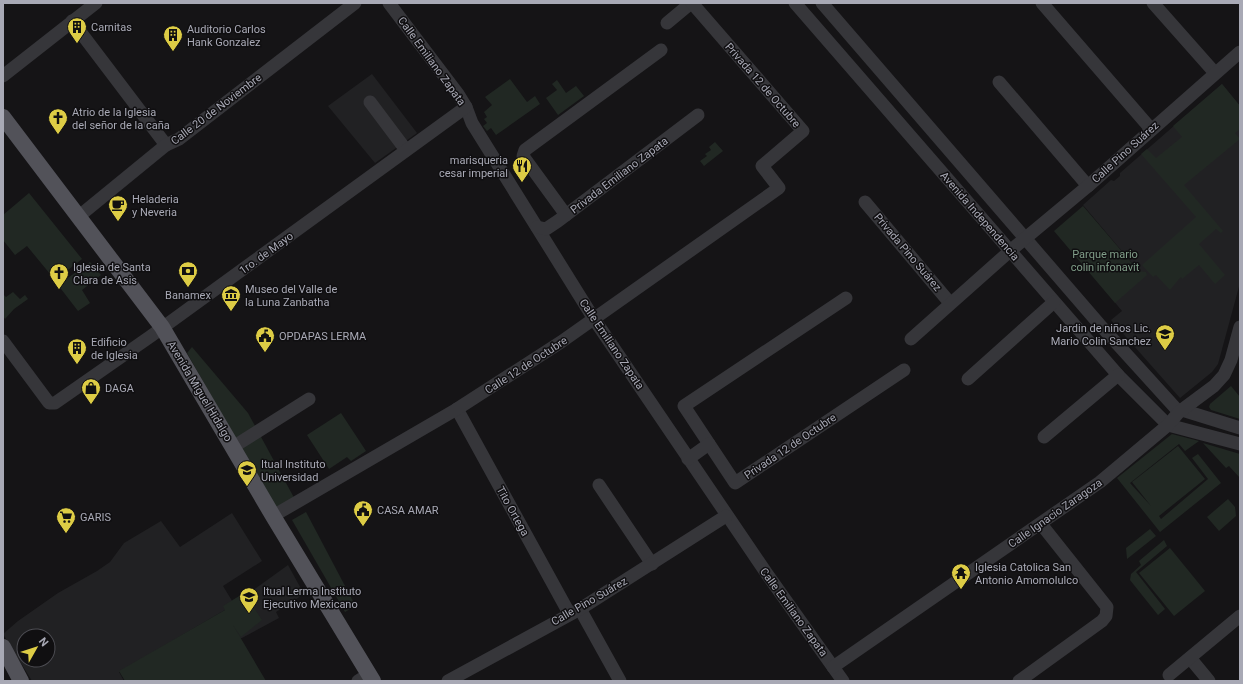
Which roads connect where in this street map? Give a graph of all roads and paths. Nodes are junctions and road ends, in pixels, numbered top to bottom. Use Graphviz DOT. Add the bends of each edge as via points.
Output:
graph roads {
  1 [pos="96,3"];
  2 [pos="355,3"];
  3 [pos="389,3"];
  4 [pos="692,3"];
  5 [pos="795,3"];
  6 [pos="822,3"];
  7 [pos="1042,3"];
  8 [pos="1153,3"];
  9 [pos="72,21"];
  10 [pos="667,24"];
  11 [pos="661,50"];
  12 [pos="1240,52"];
  13 [pos="1215,73"];
  14 [pos="3,76"];
  15 [pos="999,82"];
  16 [pos="898,91"];
  17 [pos="370,102"];
  18 [pos="884,105"];
  19 [pos="466,107"];
  20 [pos="698,115"];
  21 [pos="3,117"];
  22 [pos="1151,129"];
  23 [pos="166,145"];
  24 [pos="406,150"];
  25 [pos="1088,186"];
  26 [pos="768,196"];
  27 [pos="865,202"];
  28 [pos="566,215"];
  29 [pos="78,217"];
  30 [pos="537,227"];
  31 [pos="1026,237"];
  32 [pos="1010,251"];
  33 [pos="846,298"];
  34 [pos="1054,302"];
  35 [pos="950,303"];
  36 [pos="594,319"];
  37 [pos="1100,325"];
  38 [pos="162,327"];
  39 [pos="1240,327"];
  40 [pos="1086,338"];
  41 [pos="911,339"];
  42 [pos="3,341"];
  43 [pos="904,370"];
  44 [pos="1118,375"];
  45 [pos="968,379"];
  46 [pos="309,399"];
  47 [pos="457,409"];
  48 [pos="1180,411"];
  49 [pos="1213,420"];
  50 [pos="1168,425"];
  51 [pos="1240,428"];
  52 [pos="1209,435"];
  53 [pos="1044,437"];
  54 [pos="709,444"];
  55 [pos="1240,444"];
  56 [pos="233,447"];
  57 [pos="688,459"];
  58 [pos="599,485"];
  59 [pos="273,516"];
  60 [pos="726,516"];
  61 [pos="1041,524"];
  62 [pos="652,564"];
  63 [pos="574,611"];
  64 [pos="1240,616"];
  65 [pos="3,647"];
  66 [pos="1190,658"];
  67 [pos="833,667"];
  68 [pos="1169,675"];
  69 [pos="367,679"];
  70 [pos="21,681"];
  71 [pos="448,681"];
  72 [pos="620,681"];
  73 [pos="843,681"];
  74 [pos="1020,681"];
  75 [pos="1209,681"];
  1 -- 9 [label="street"];
  2 -- 23 [label="street, Calle 20 de Noviembre" via="178,139"];
  3 -- 19 [label="street, Calle Emiliano Zapata"];
  4 -- 10 [label="street"];
  4 -- 26 [label="street, Privada 12 de Octubre" via="803,131 762,166 779,188"];
  5 -- 18 [label="street, Avenida Independencia"];
  6 -- 16 [label="street, Avenida Independencia"];
  7 -- 22 [label="street"];
  8 -- 13 [label="street"];
  9 -- 14 [label="street"];
  9 -- 23 [label="street"];
  11 -- 28 [label="street, Privada Emiliano Zapata" via="525,150 523,156"];
  12 -- 13 [label="street, Calle Pino Suárez"];
  13 -- 22 [label="street, Calle Pino Suárez"];
  15 -- 25 [label="street"];
  16 -- 18 [label="street"];
  16 -- 31 [label="street, Avenida Independencia"];
  17 -- 24 [label="street"];
  18 -- 32 [label="street, Avenida Independencia"];
  19 -- 24 [label="street, 1ro. de Mayo"];
  19 -- 30 [label="street, Calle Emiliano Zapata" via="472,123"];
  20 -- 28 [label="street, Privada Emiliano Zapata"];
  21 -- 29 [label="main road, Avenida Miguel Hidalgo"];
  22 -- 25 [label="street, Calle Pino Suárez"];
  23 -- 29 [label="street, Calle 20 de Noviembre"];
  24 -- 38 [label="street, 1ro. de Mayo"];
  25 -- 31 [label="street, Calle Pino Suárez"];
  26 -- 36 [label="street, Calle 12 de Octubre"];
  27 -- 35 [label="street, Privada Pino Suárez"];
  28 -- 30 [label="street" via="546,229"];
  29 -- 38 [label="main road, Avenida Miguel Hidalgo" via="104,247"];
  30 -- 36 [label="street, Calle Emiliano Zapata"];
  31 -- 32 [label="street, Calle Pino Suárez"];
  31 -- 37 [label="street, Avenida Independencia"];
  32 -- 34 [label="street, Avenida Independencia"];
  32 -- 35 [label="street"];
  33 -- 54 [label="street, Privada 12 de Octubre" via="684,406"];
  34 -- 40 [label="street, Avenida Independencia"];
  34 -- 45 [label="street"];
  35 -- 41 [label="street"];
  36 -- 47 [label="street, Calle 12 de Octubre"];
  36 -- 57 [label="street, Calle Emiliano Zapata"];
  37 -- 40 [label="street"];
  37 -- 48 [label="street, Avenida Independencia"];
  38 -- 42 [label="street, 1ro. de Mayo" via="55,403 49,403"];
  38 -- 56 [label="main road, Avenida Miguel Hidalgo"];
  39 -- 48 [label="street, Calle Ignacio Zaragoza" via="1224,375 1214,386"];
  40 -- 44 [label="street, Avenida Independencia"];
  43 -- 54 [label="street, Privada 12 de Octubre" via="735,483"];
  44 -- 50 [label="street, Avenida Independencia"];
  44 -- 53 [label="street"];
  46 -- 56 [label="street"];
  47 -- 59 [label="street, Calle 12 de Octubre"];
  47 -- 63 [label="street, Tito Ortega"];
  48 -- 49 [label="street"];
  48 -- 50 [label="street, Calle Ignacio Zaragoza"];
  49 -- 51 [label="street"];
  49 -- 52 [label="street"];
  50 -- 52 [label="street"];
  50 -- 61 [label="street, Calle Ignacio Zaragoza" via="1100,482"];
  52 -- 55 [label="street"];
  54 -- 57 [label="street"];
  56 -- 59 [label="main road, Avenida Miguel Hidalgo"];
  57 -- 60 [label="street, Calle Emiliano Zapata"];
  58 -- 62 [label="street"];
  59 -- 69 [label="main road, Avenida Miguel Hidalgo"];
  60 -- 62 [label="street, Calle Pino Suárez"];
  60 -- 67 [label="street, Calle Emiliano Zapata"];
  61 -- 67 [label="street, Calle Ignacio Zaragoza"];
  61 -- 74 [label="street" via="1107,608 1106,616"];
  62 -- 63 [label="street, Calle Pino Suárez"];
  63 -- 71 [label="street, Calle Pino Suárez"];
  63 -- 72 [label="street, Tito Ortega"];
  64 -- 66 [label="street"];
  65 -- 70 [label="main road"];
  66 -- 68 [label="street"];
  66 -- 75 [label="street"];
  67 -- 73 [label="street, Calle Emiliano Zapata"];
}
